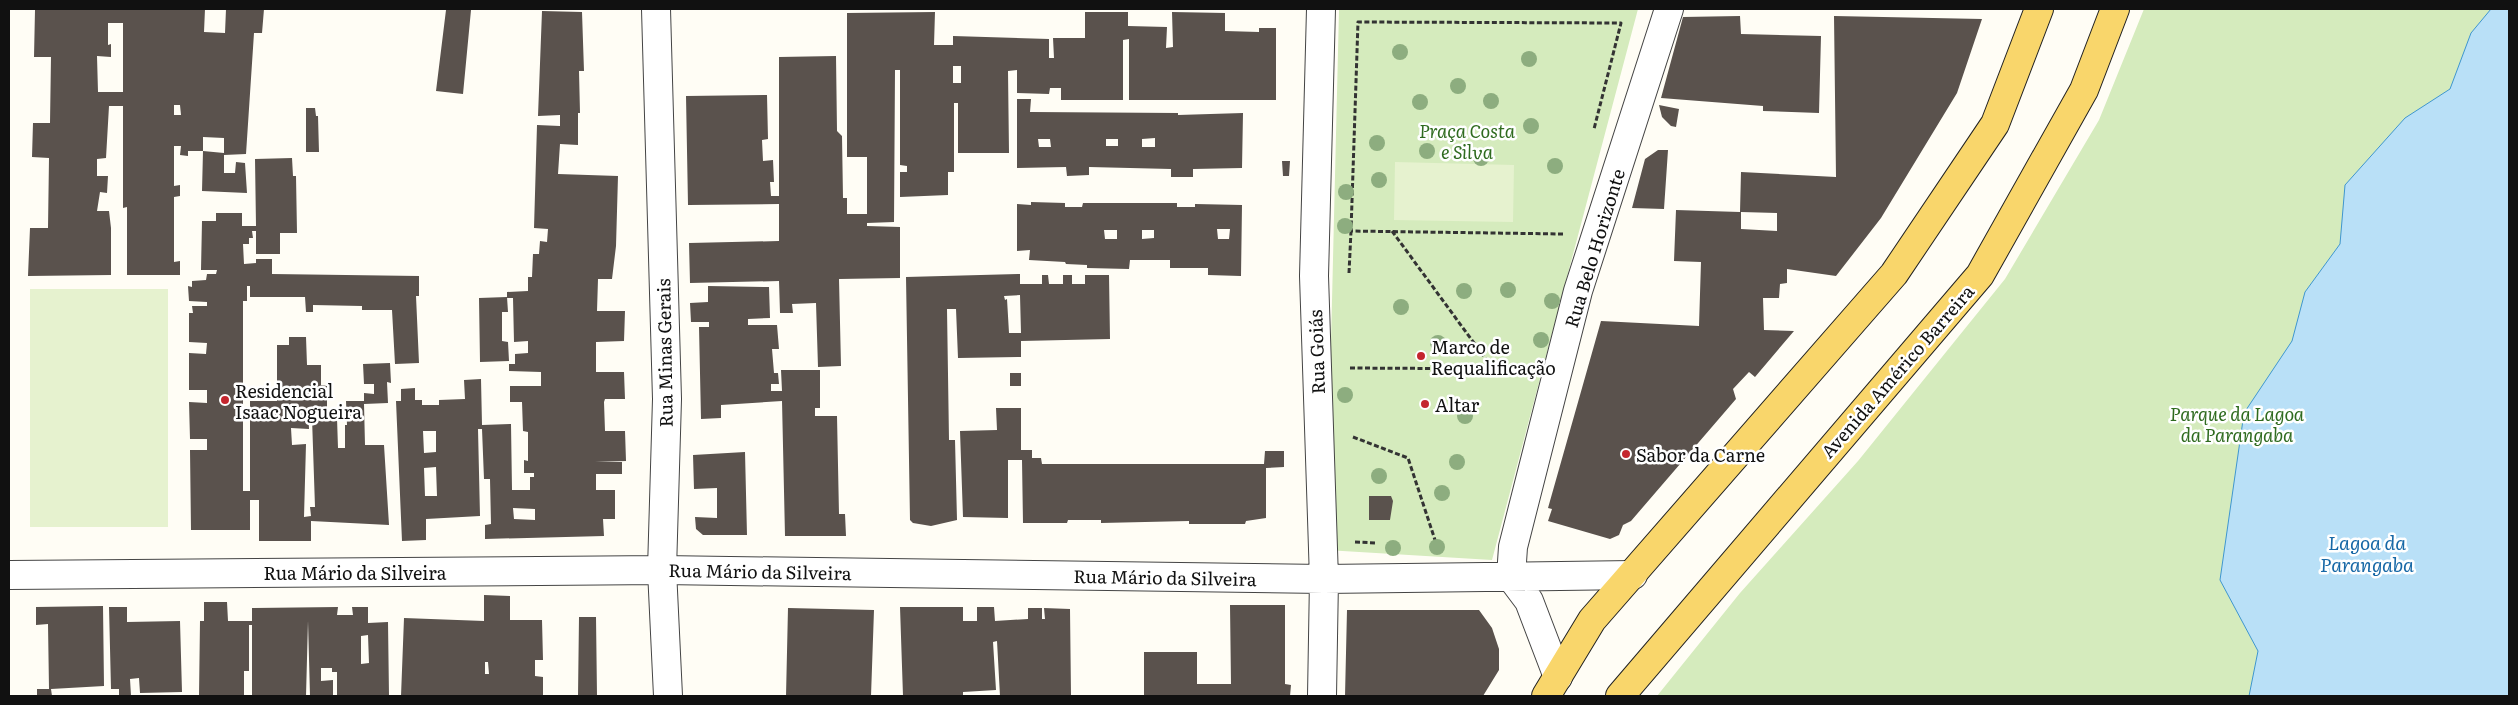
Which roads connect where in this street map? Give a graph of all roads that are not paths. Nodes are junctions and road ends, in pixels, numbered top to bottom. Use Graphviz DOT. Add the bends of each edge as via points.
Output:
graph roads {
  1 [pos="656,9"];
  2 [pos="1322,9"];
  3 [pos="1669,9"];
  4 [pos="2039,9"];
  5 [pos="2115,9"];
  6 [pos="662,570"];
  7 [pos="9,574"];
  8 [pos="1633,574"];
  9 [pos="1512,577"];
  10 [pos="1324,579"];
  11 [pos="1552,686"];
  12 [pos="668,696"];
  13 [pos="1322,696"];
  14 [pos="1620,696"];
  1 -- 6 [label="street, Rua Minas Gerais" via="667,399"];
  2 -- 10 [label="street, Rua Goiás" via="1314,276"];
  3 -- 9 [label="street, Rua Belo Horizonte" via="1578,291 1513,547"];
  4 -- 8 [label="main road" via="1995,124 1894,274"];
  5 -- 14 [label="main road, Avenida Américo Barreira" via="2084,90 1980,275"];
  6 -- 7 [label="street, Rua Mário da Silveira"];
  6 -- 10 [label="street, Rua Mário da Silveira"];
  6 -- 12 [label="street, Rua Minas Gerais"];
  8 -- 9 [label="street, Rua Mário da Silveira"];
  8 -- 11 [label="main road" via="1592,620"];
  9 -- 10 [label="street, Rua Mário da Silveira"];
  9 -- 11 [label="street" via="1529,601"];
  10 -- 13 [label="street, Rua Goiás"];
}
